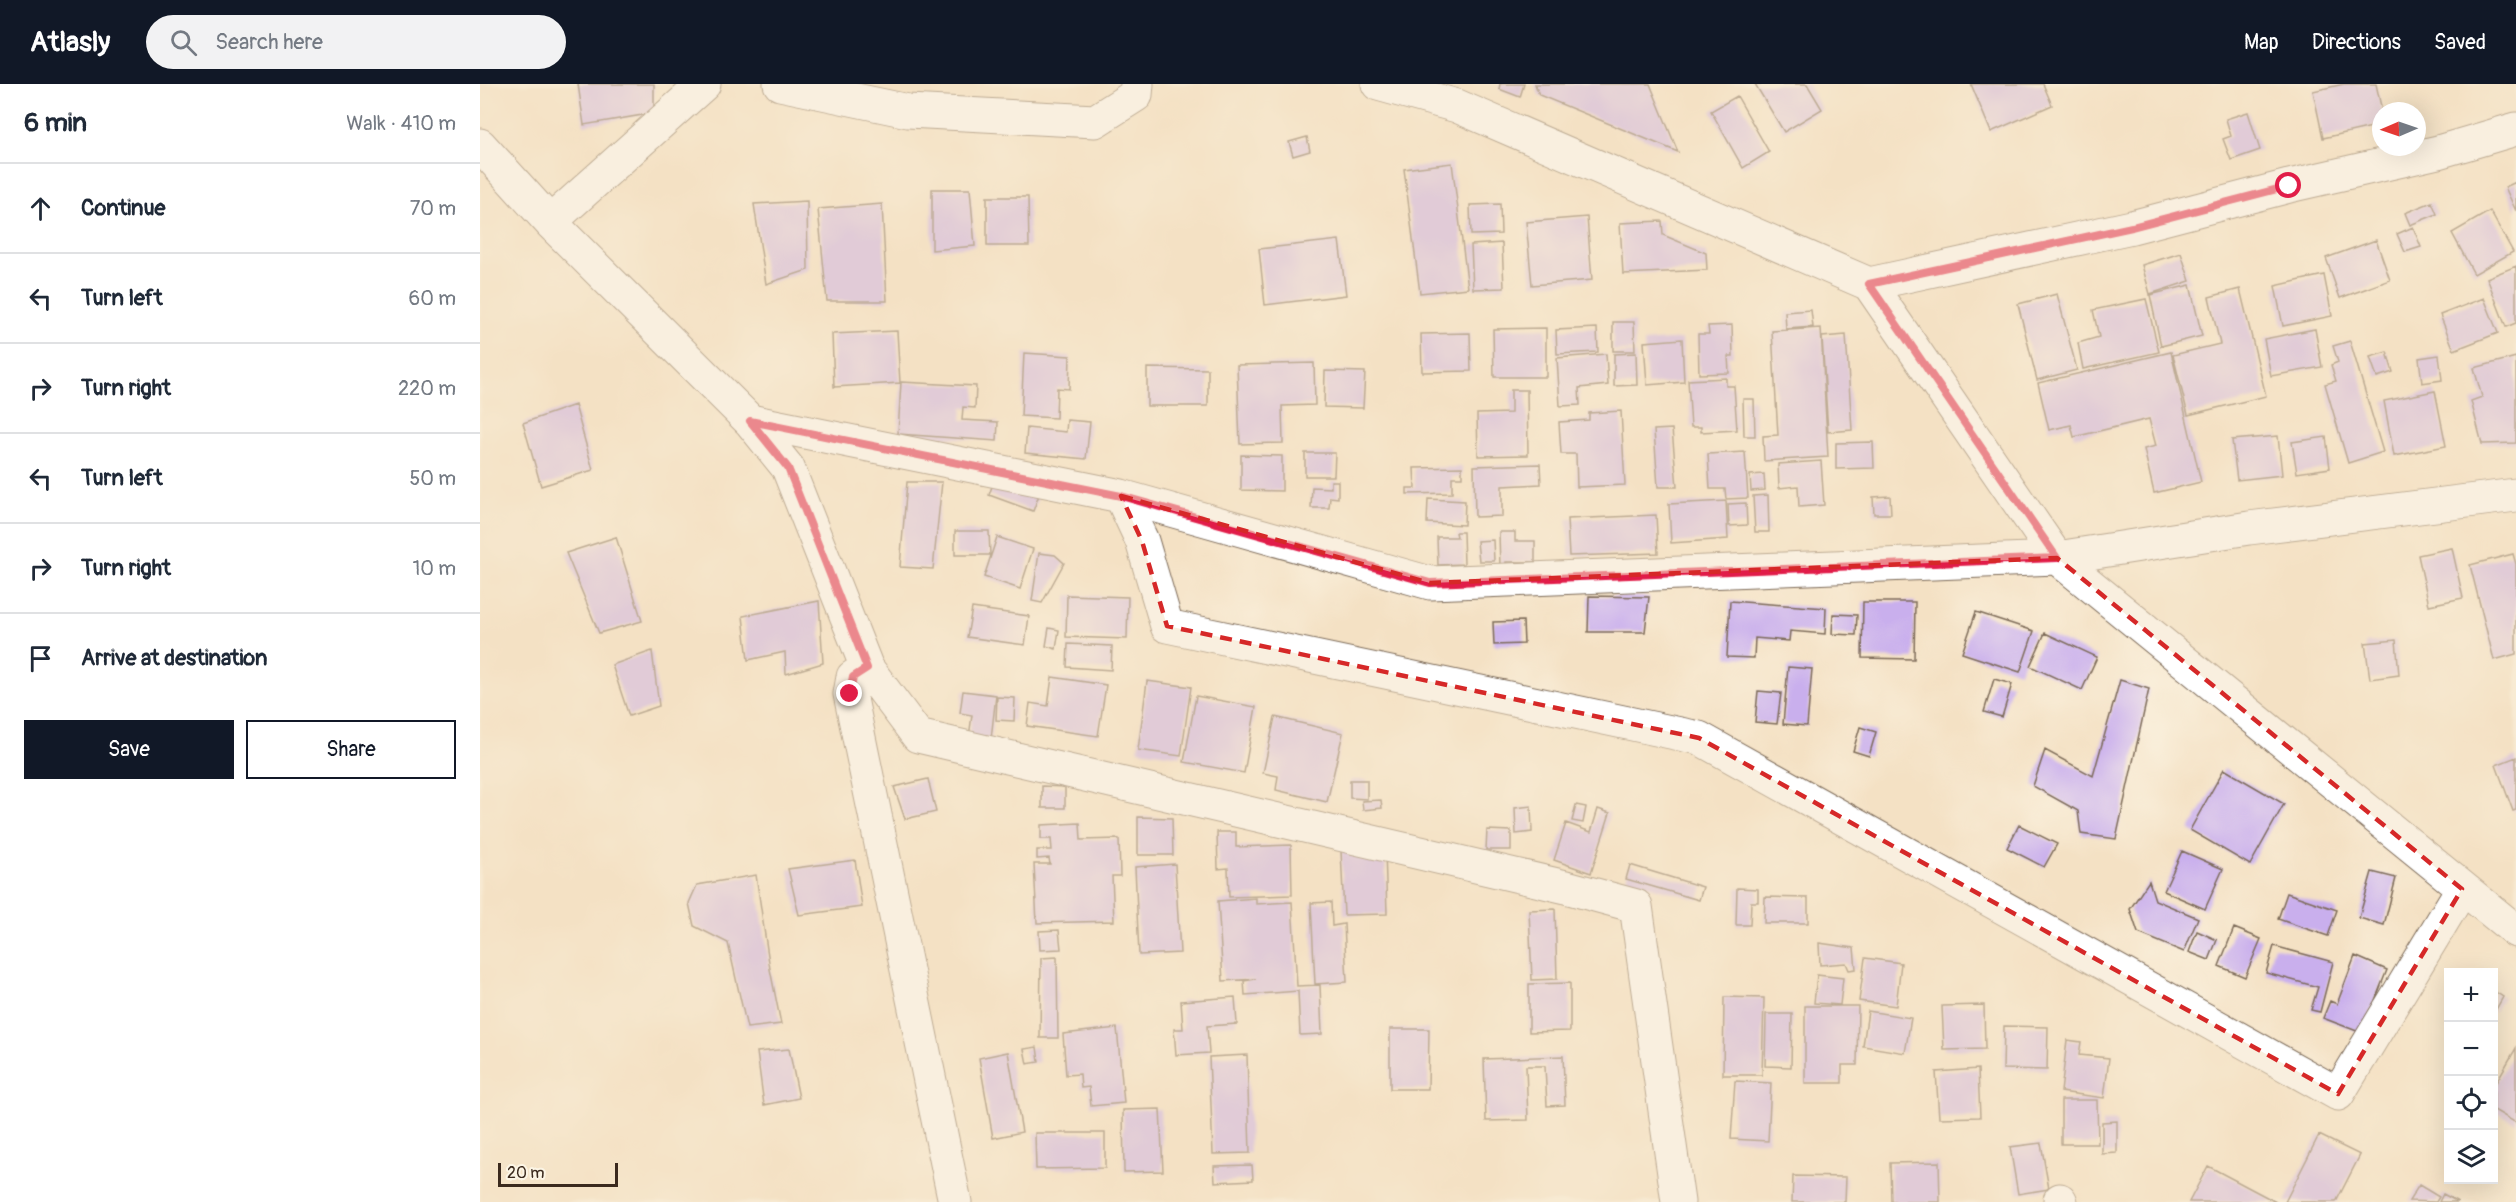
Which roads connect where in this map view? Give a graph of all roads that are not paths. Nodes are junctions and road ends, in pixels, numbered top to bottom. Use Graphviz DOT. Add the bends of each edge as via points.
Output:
graph roads {
  1 [pos="704,84"];
  2 [pos="780,84"];
  3 [pos="1137,84"];
  4 [pos="1378,84"];
  5 [pos="2516,129"];
  6 [pos="480,145"];
  7 [pos="550,222"];
  8 [pos="1869,284"];
  9 [pos="750,421"];
  10 [pos="2516,495"];
  11 [pos="1121,496"];
  12 [pos="2057,558"];
  13 [pos="867,668"];
  14 [pos="2462,889"];
  15 [pos="2516,932"];
  16 [pos="955,1202"];
  17 [pos="1678,1202"];
  1 -- 7 [label="street"];
  2 -- 3 [label="street" via="908,111 1095,121 1136,95"];
  4 -- 8 [label="street" via="1457,106"];
  5 -- 8 [label="street" via="2132,227"];
  6 -- 7 [label="street"];
  7 -- 9 [label="street"];
  8 -- 12 [label="street"];
  9 -- 11 [label="street"];
  9 -- 13 [label="street" via="788,468"];
  10 -- 12 [label="street" via="2249,528"];
  11 -- 12 [label="street" via="1430,583"];
  11 -- 14 [label="street" via="1142,541 1167,627 1699,738 2338,1094"];
  12 -- 14 [label="street"];
  13 -- 16 [label="street" via="853,677 850,694"];
  13 -- 17 [label="street" via="918,736 1636,906"];
  14 -- 15 [label="street"];
}
